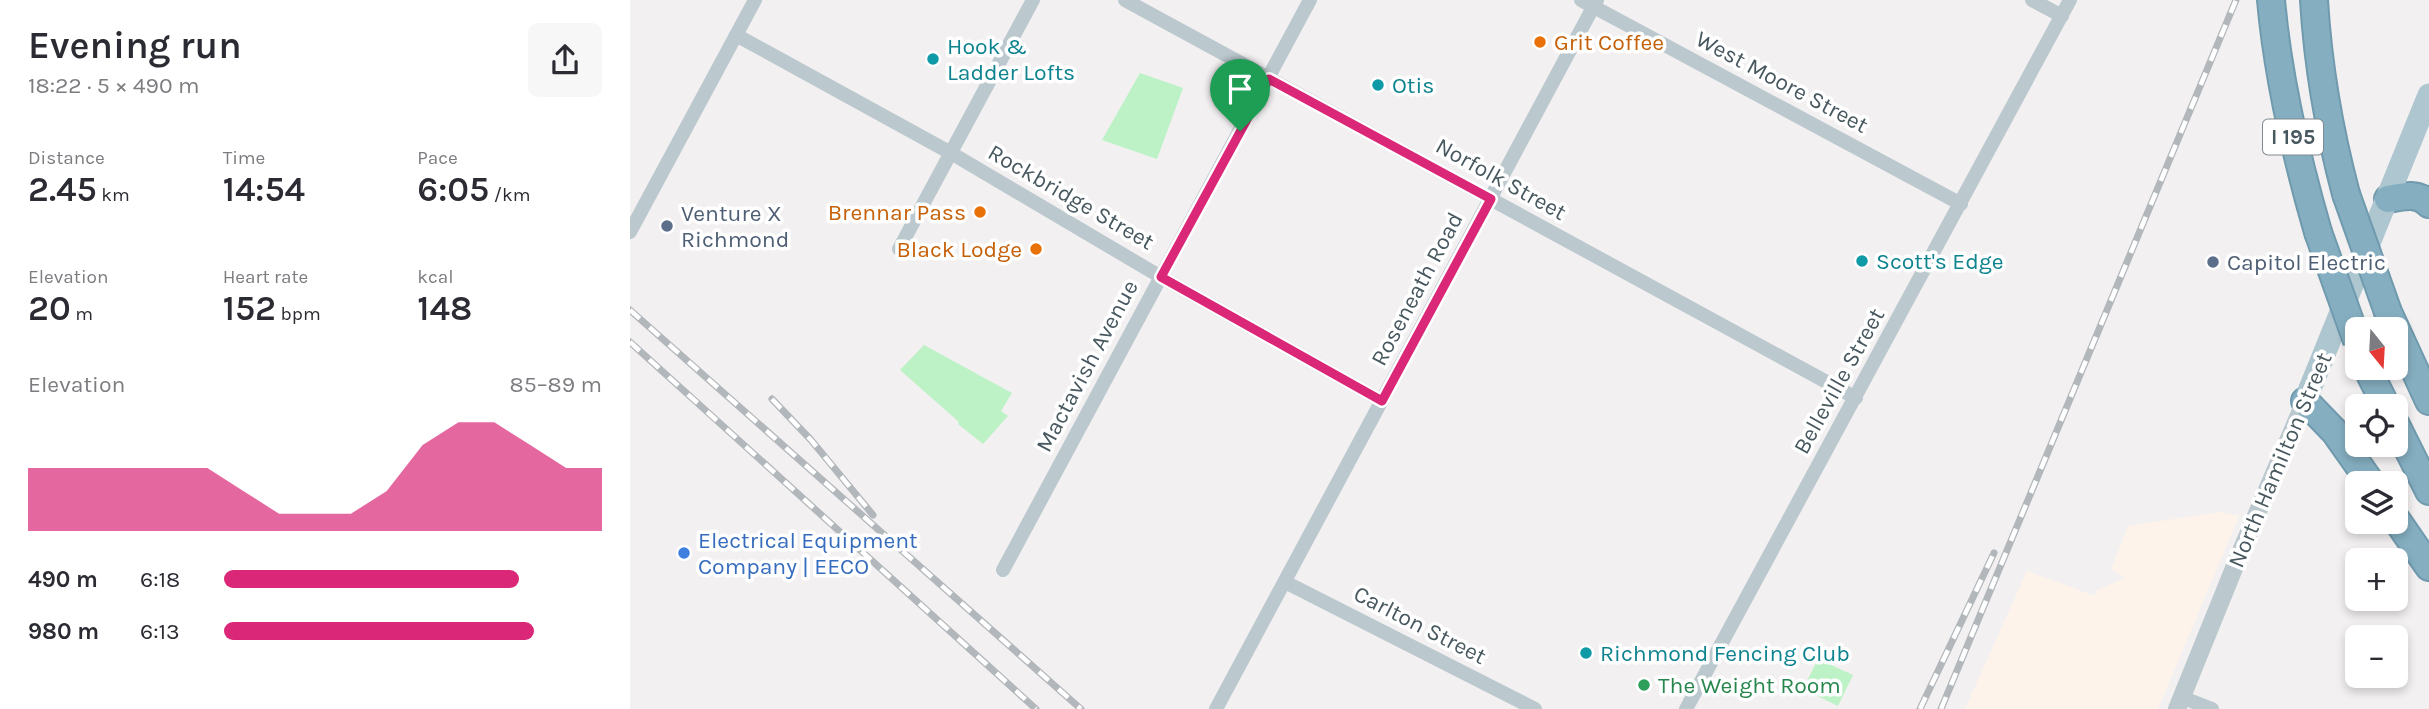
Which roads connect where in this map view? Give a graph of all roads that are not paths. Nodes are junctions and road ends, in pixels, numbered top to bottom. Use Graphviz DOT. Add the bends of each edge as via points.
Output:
graph roads {
  1 [pos="755,0"];
  2 [pos="1033,0"];
  3 [pos="1125,0"];
  4 [pos="1310,0"];
  5 [pos="2032,0"];
  6 [pos="2070,0"];
  7 [pos="2271,0"];
  8 [pos="2315,0"];
  9 [pos="1590,2"];
  10 [pos="2062,16"];
  11 [pos="736,35"];
  12 [pos="1269,79"];
  13 [pos="2429,95"];
  14 [pos="951,153"];
  15 [pos="1491,199"];
  16 [pos="2388,199"];
  17 [pos="1961,204"];
  18 [pos="2429,204"];
  19 [pos="630,232"];
  20 [pos="899,248"];
  21 [pos="1161,277"];
  22 [pos="2348,317"];
  23 [pos="1856,398"];
  24 [pos="1382,401"];
  25 [pos="2305,401"];
  26 [pos="2429,401"];
  27 [pos="2408,449"];
  28 [pos="2363,471"];
  29 [pos="2429,491"];
  30 [pos="2406,534"];
  31 [pos="2429,567"];
  32 [pos="1003,570"];
  33 [pos="1285,582"];
  34 [pos="2179,703"];
  35 [pos="1216,709"];
  36 [pos="1535,709"];
  37 [pos="1686,709"];
  38 [pos="2212,709"];
  1 -- 11 [label="street"];
  2 -- 14 [label="street"];
  3 -- 12 [label="street, Norfolk Street"];
  4 -- 12 [label="street, Mactavish Avenue"];
  5 -- 10 [label="street"];
  6 -- 10 [label="street, Belleville Street"];
  7 -- 22 [label="highway, I 195, bridge" via="2296,155"];
  8 -- 26 [label="highway, I 195, bridge" via="2323,89 2346,194 2388,312"];
  9 -- 15 [label="street, Roseneath Road"];
  9 -- 17 [label="street, West Moore Street"];
  10 -- 17 [label="street, Belleville Street"];
  11 -- 14 [label="street, Rockbridge Street"];
  11 -- 19 [label="street"];
  12 -- 15 [label="street, Norfolk Street"];
  12 -- 21 [label="street, Mactavish Avenue"];
  13 -- 16 [label="main road, North Hamilton Street"];
  14 -- 20 [label="street"];
  14 -- 21 [label="street, Rockbridge Street"];
  15 -- 23 [label="street, Norfolk Street"];
  15 -- 24 [label="street, Roseneath Road"];
  16 -- 18 [label="highway" via="2417,196"];
  16 -- 25 [label="main road, North Hamilton Street"];
  17 -- 23 [label="street, Belleville Street"];
  21 -- 24 [label="street, Rockbridge Street"];
  21 -- 32 [label="street, Mactavish Avenue"];
  23 -- 37 [label="street, Belleville Street"];
  24 -- 33 [label="street, Roseneath Road"];
  25 -- 28 [label="highway"];
  25 -- 34 [label="street, North Hamilton Street"];
  27 -- 29 [label="highway"];
  30 -- 31 [label="highway"];
  33 -- 35 [label="street, Roseneath Road"];
  33 -- 36 [label="street, Carlton Street"];
  34 -- 38 [label="street"];
}
